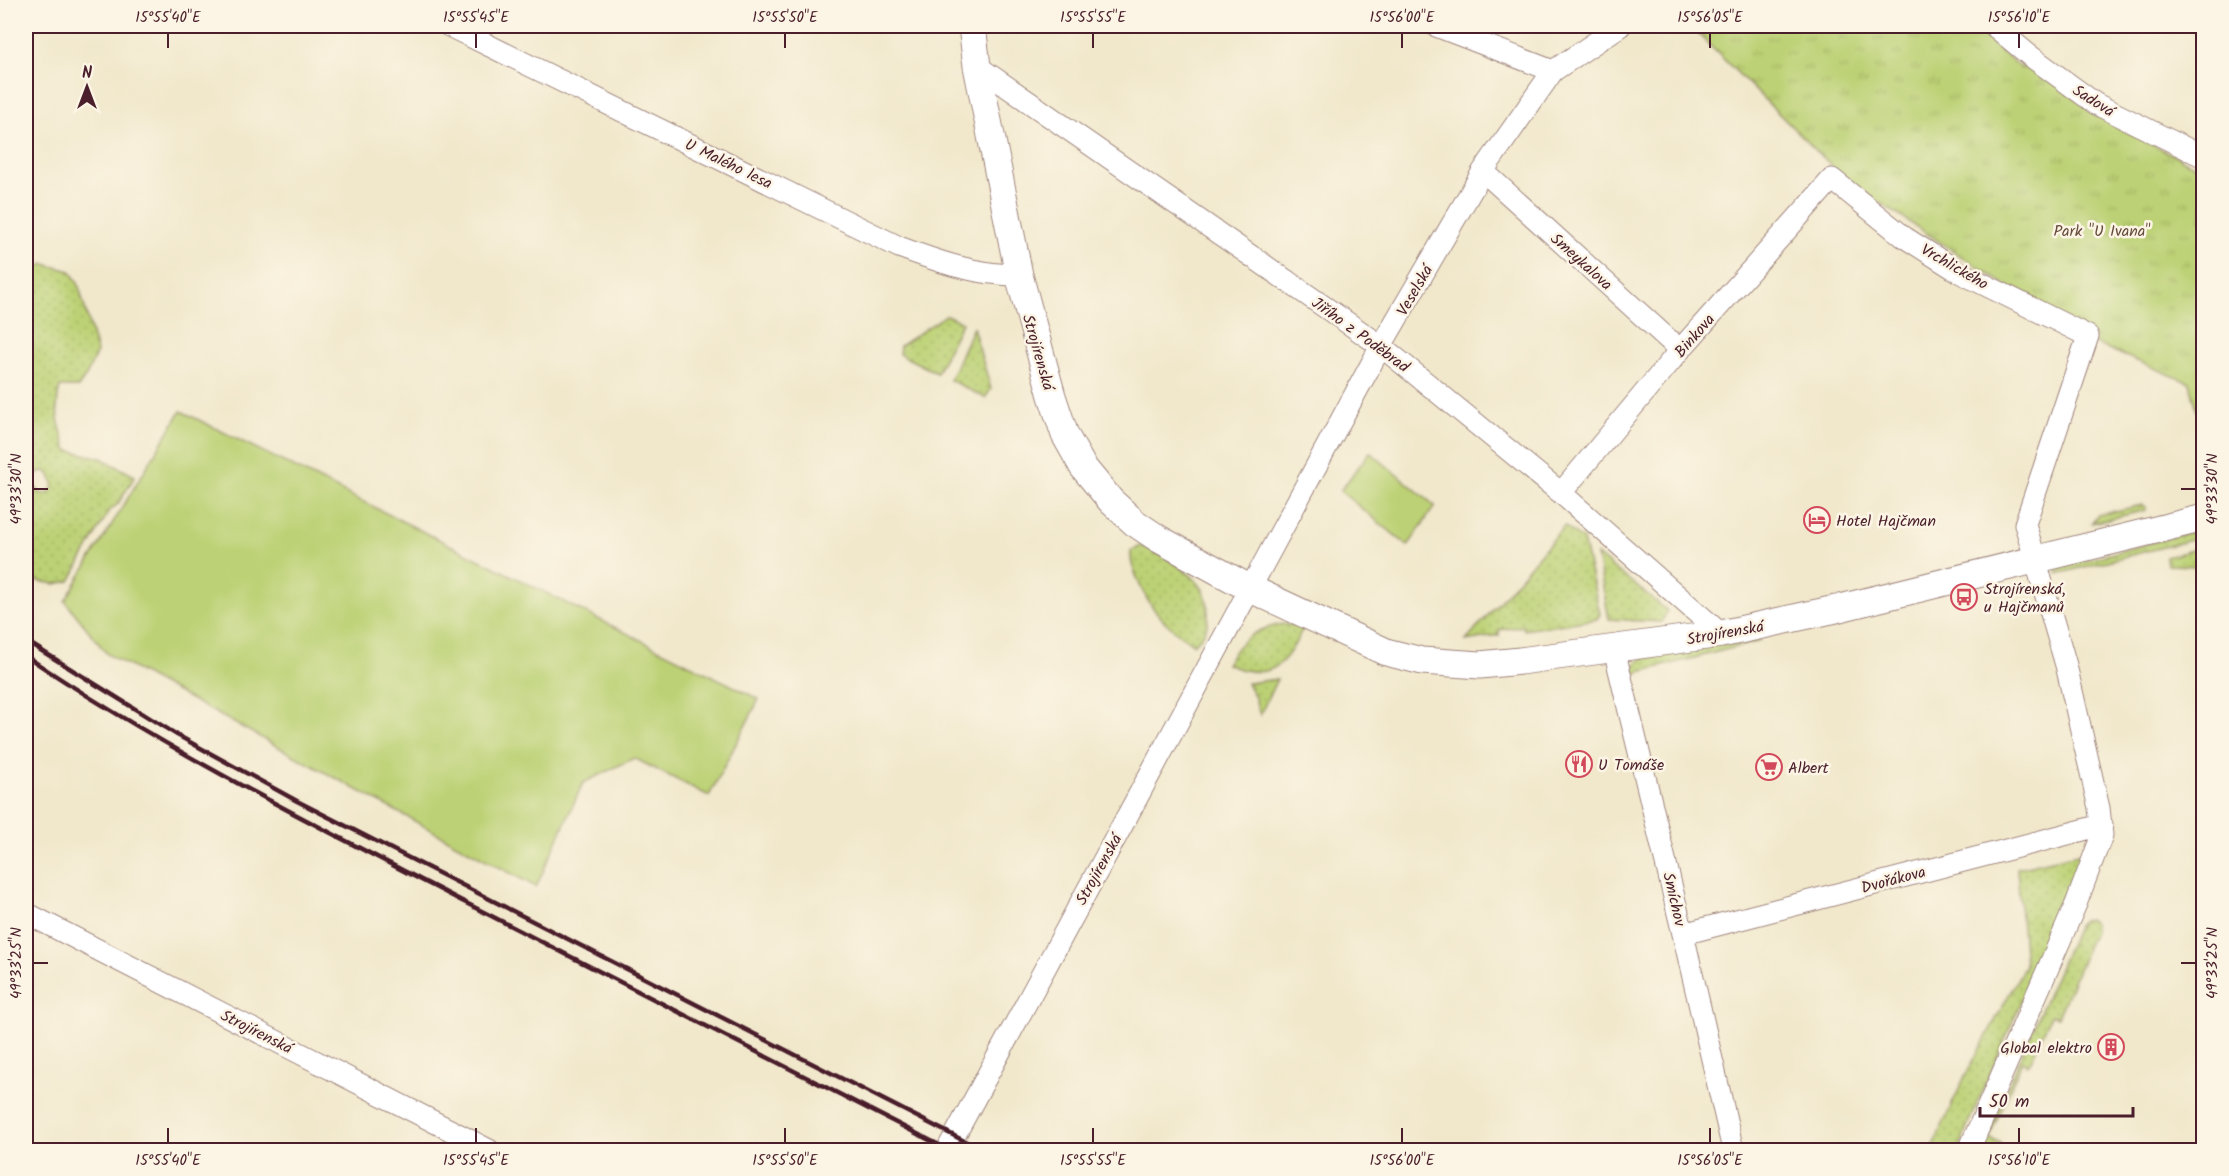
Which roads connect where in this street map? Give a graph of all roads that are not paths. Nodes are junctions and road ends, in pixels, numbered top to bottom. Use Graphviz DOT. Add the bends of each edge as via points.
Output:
graph roads {
  1 [pos="449,26"];
  2 [pos="972,26"];
  3 [pos="1436,26"];
  4 [pos="1620,26"];
  5 [pos="1994,26"];
  6 [pos="977,66"];
  7 [pos="1553,71"];
  8 [pos="2204,157"];
  9 [pos="1483,171"];
  10 [pos="1832,179"];
  11 [pos="1018,275"];
  12 [pos="1381,346"];
  13 [pos="1680,350"];
  14 [pos="1561,493"];
  15 [pos="2204,518"];
  16 [pos="2036,559"];
  17 [pos="1251,589"];
  18 [pos="1721,634"];
  19 [pos="1614,649"];
  20 [pos="2102,825"];
  21 [pos="26,913"];
  22 [pos="1683,934"];
  23 [pos="489,1150"];
  24 [pos="947,1150"];
  25 [pos="1732,1150"];
  26 [pos="1971,1150"];
  1 -- 11 [label="street, U Malého lesa" via="899,247 986,274"];
  2 -- 6 [label="street, Strojírenská"];
  3 -- 7 [label="street"];
  4 -- 7 [label="street, Veselská"];
  5 -- 8 [label="street, Sadová" via="2096,104"];
  6 -- 11 [label="street, Strojírenská"];
  6 -- 12 [label="street, Jiřího z Poděbrad"];
  7 -- 9 [label="street, Veselská"];
  9 -- 12 [label="street, Veselská"];
  9 -- 13 [label="street, Smeykalova"];
  10 -- 13 [label="street, Binkova"];
  10 -- 16 [label="street, Vrchlického" via="1904,237 1959,272 2088,336 2025,524"];
  11 -- 17 [label="street, Strojírenská" via="1065,435 1094,481 1134,523"];
  12 -- 14 [label="street, Jiřího z Poděbrad"];
  12 -- 17 [label="street, Veselská"];
  13 -- 14 [label="street, Binkova"];
  14 -- 18 [label="street, Jiřího z Poděbrad"];
  15 -- 16 [label="street, Strojírenská"];
  16 -- 18 [label="street, Strojírenská"];
  16 -- 20 [label="street" via="2066,665"];
  17 -- 19 [label="street, Strojírenská" via="1386,652 1422,661 1479,665"];
  17 -- 24 [label="street, Strojírenská"];
  18 -- 19 [label="street, Strojírenská"];
  19 -- 22 [label="street, Smíchov"];
  20 -- 22 [label="street, Dvořákova"];
  20 -- 26 [label="street" via="2100,845"];
  21 -- 23 [label="street, Strojírenská"];
  22 -- 25 [label="street, Smíchov"];
}
